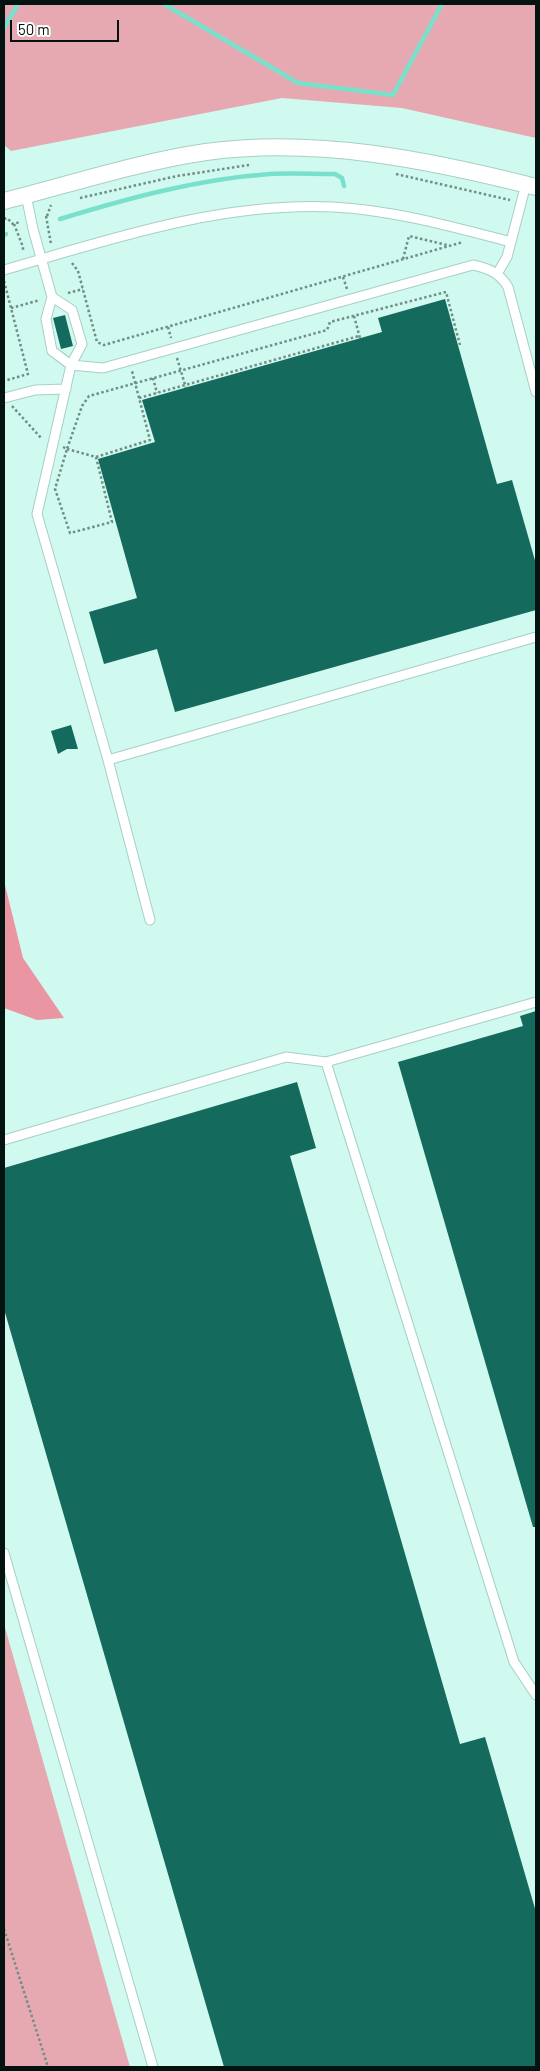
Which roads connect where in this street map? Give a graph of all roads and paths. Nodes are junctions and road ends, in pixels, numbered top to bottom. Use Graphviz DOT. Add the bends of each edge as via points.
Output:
graph roads {
  1 [pos="258,164"];
  2 [pos="390,173"];
  3 [pos="531,186"];
  4 [pos="26,195"];
  5 [pos="77,198"];
  6 [pos="4,201"];
  7 [pos="59,203"];
  8 [pos="521,203"];
  9 [pos="46,216"];
  10 [pos="4,219"];
  11 [pos="31,219"];
  12 [pos="13,224"];
  13 [pos="464,242"];
  14 [pos="511,242"];
  15 [pos="449,246"];
  16 [pos="23,247"];
  17 [pos="68,252"];
  18 [pos="41,259"];
  19 [pos="403,260"];
  20 [pos="4,270"];
  21 [pos="497,274"];
  22 [pos="4,281"];
  23 [pos="52,297"];
  24 [pos="360,336"];
  25 [pos="460,344"];
  26 [pos="130,362"];
  27 [pos="71,365"];
  28 [pos="153,378"];
  29 [pos="4,381"];
  30 [pos="135,383"];
  31 [pos="66,390"];
  32 [pos="536,392"];
  33 [pos="157,393"];
  34 [pos="4,398"];
  35 [pos="139,398"];
  36 [pos="53,444"];
  37 [pos="67,449"];
  38 [pos="96,458"];
  39 [pos="536,637"];
  40 [pos="108,760"];
  41 [pos="150,920"];
  42 [pos="536,1002"];
  43 [pos="326,1062"];
  44 [pos="4,1140"];
  45 [pos="4,1552"];
  46 [pos="536,1695"];
  47 [pos="4,1929"];
  48 [pos="48,2067"];
  49 [pos="153,2067"];
  1 -- 5 [label="path" via="177,176"];
  2 -- 8 [label="path"];
  3 -- 4 [label="street" via="367,153 268,148 207,152 161,160"];
  3 -- 8 [label="lane"];
  4 -- 6 [label="street"];
  4 -- 11 [label="lane"];
  7 -- 9 [label="path" via="50,205"];
  8 -- 14 [label="lane"];
  9 -- 11 [label="path"];
  9 -- 17 [label="path" via="52,244 66,240"];
  10 -- 12 [label="path"];
  11 -- 12 [label="path"];
  11 -- 18 [label="lane"];
  12 -- 16 [label="path"];
  13 -- 15 [label="path"];
  14 -- 17 [label="lane" via="377,212 334,207 290,207 209,215"];
  14 -- 21 [label="lane"];
  15 -- 19 [label="path"];
  15 -- 19 [label="path" via="409,236"];
  17 -- 18 [label="lane"];
  17 -- 19 [label="path" via="78,271 97,342 104,345"];
  18 -- 20 [label="lane"];
  18 -- 23 [label="lane"];
  21 -- 26 [label="lane" via="473,265"];
  21 -- 32 [label="lane" via="508,287"];
  22 -- 29 [label="path" via="28,374"];
  23 -- 27 [label="lane" via="46,320 52,351"];
  23 -- 27 [label="lane" via="72,310 82,344"];
  24 -- 33 [label="path"];
  25 -- 28 [label="path" via="446,292 330,322 327,330"];
  26 -- 27 [label="lane" via="103,368"];
  26 -- 30 [label="path"];
  27 -- 31 [label="lane"];
  28 -- 30 [label="path"];
  28 -- 33 [label="path"];
  30 -- 35 [label="path"];
  30 -- 37 [label="path" via="86,400"];
  31 -- 34 [label="lane" via="35,390"];
  31 -- 36 [label="lane"];
  33 -- 35 [label="path"];
  34 -- 36 [label="path" via="43,440"];
  35 -- 38 [label="path" via="150,440"];
  36 -- 37 [label="path"];
  36 -- 40 [label="lane" via="36,514"];
  37 -- 38 [label="path"];
  37 -- 38 [label="path" via="55,488 70,533 112,522"];
  39 -- 40 [label="lane"];
  40 -- 41 [label="lane"];
  42 -- 43 [label="lane"];
  43 -- 44 [label="lane" via="286,1057"];
  43 -- 46 [label="lane" via="514,1662"];
  45 -- 49 [label="lane"];
  47 -- 48 [label="path"];
}
